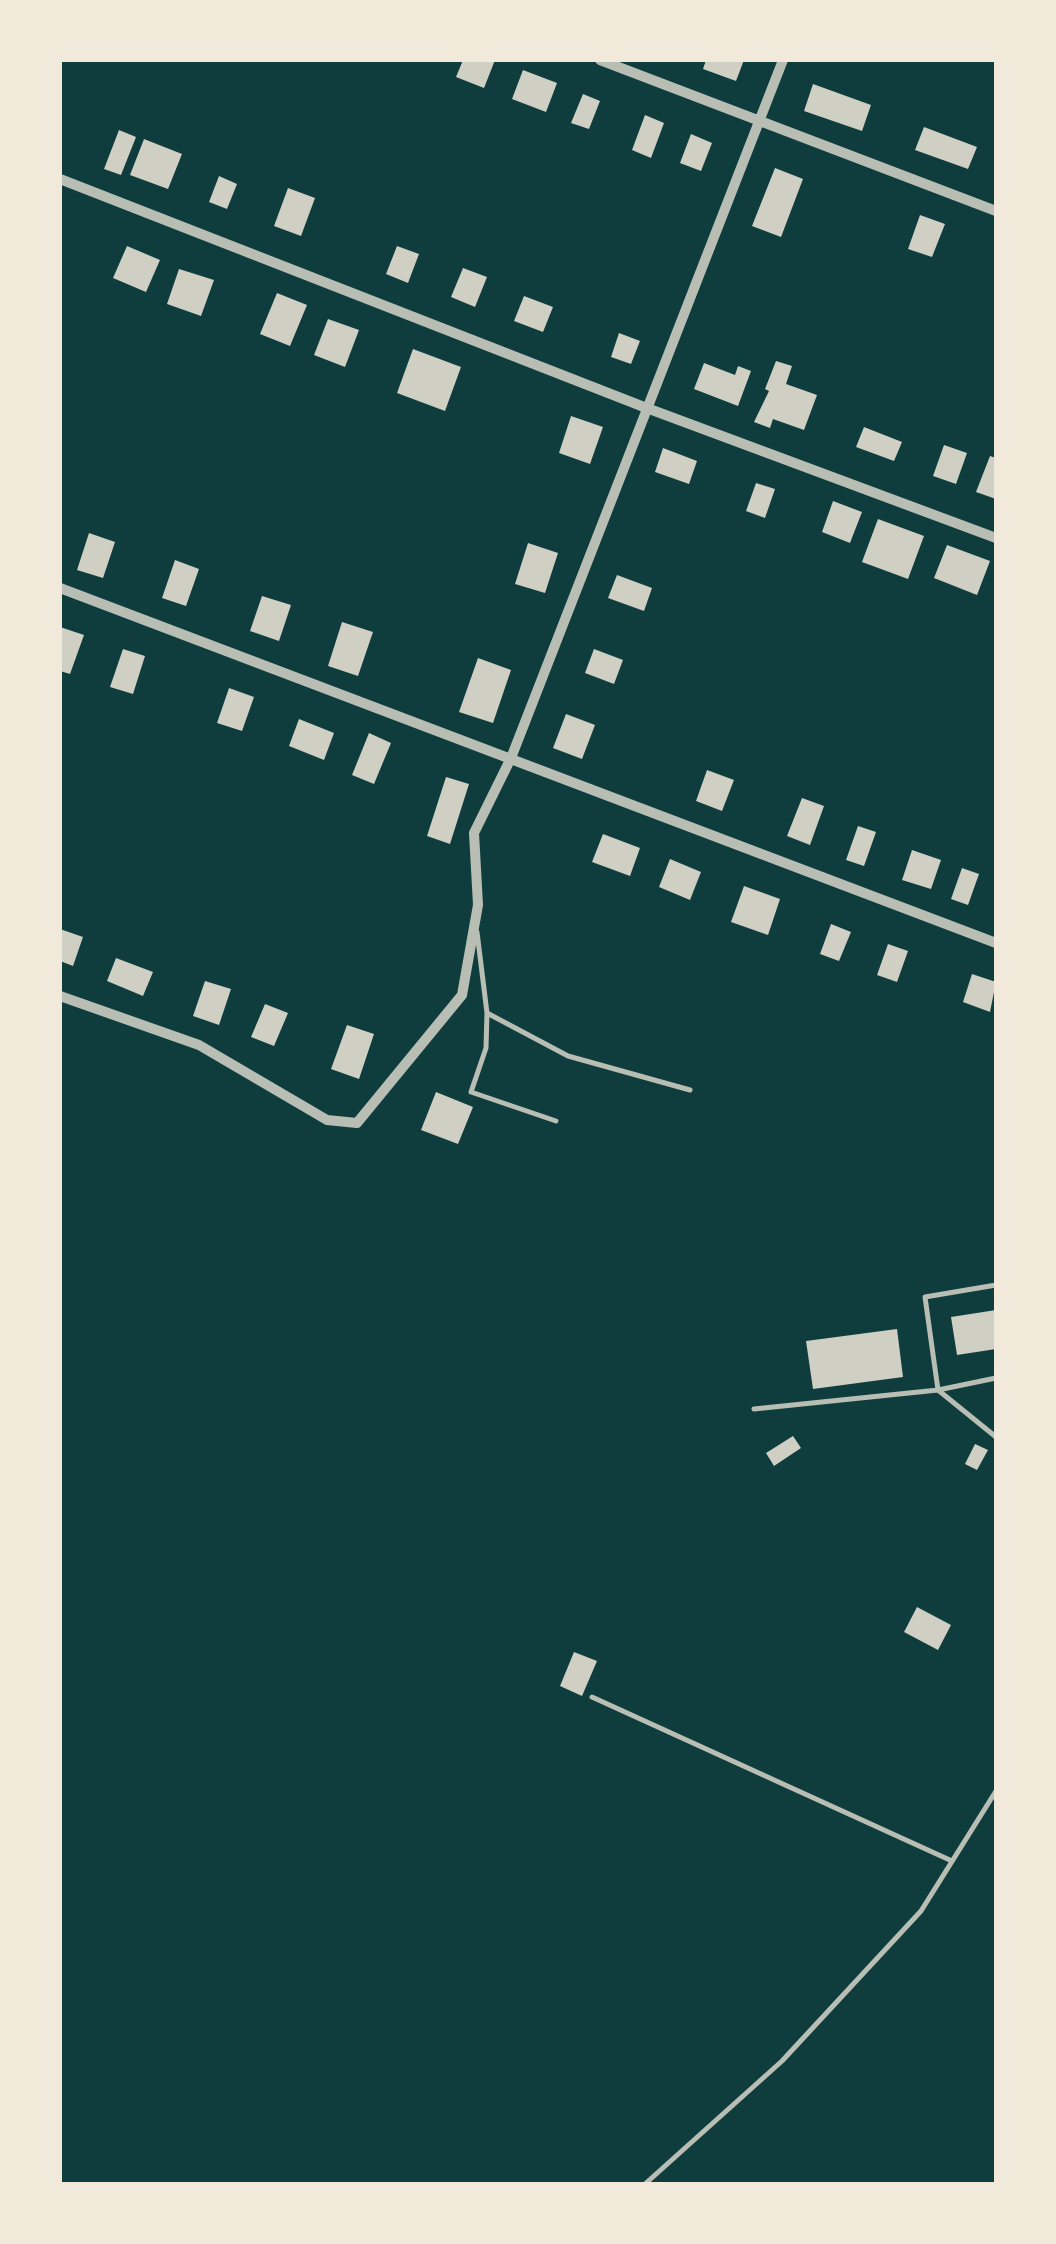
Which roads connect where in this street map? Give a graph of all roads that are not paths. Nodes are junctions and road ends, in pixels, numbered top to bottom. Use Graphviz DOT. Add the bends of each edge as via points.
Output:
graph roads {
  1 [pos="600,60"];
  2 [pos="783,60"];
  3 [pos="759,124"];
  4 [pos="60,179"];
  5 [pos="996,211"];
  6 [pos="644,407"];
  7 [pos="996,538"];
  8 [pos="60,588"];
  9 [pos="510,758"];
  10 [pos="475,920"];
  11 [pos="996,943"];
  12 [pos="60,996"];
  13 [pos="487,1013"];
  14 [pos="690,1090"];
  15 [pos="556,1122"];
  16 [pos="996,1285"];
  17 [pos="996,1378"];
  18 [pos="938,1390"];
  19 [pos="754,1409"];
  20 [pos="996,1437"];
  21 [pos="592,1698"];
  22 [pos="996,1791"];
  23 [pos="952,1861"];
  24 [pos="645,2184"];
  1 -- 3 [label="street"];
  2 -- 3 [label="street"];
  3 -- 5 [label="street"];
  3 -- 6 [label="street"];
  4 -- 6 [label="street"];
  6 -- 7 [label="street"];
  6 -- 9 [label="street"];
  8 -- 9 [label="street"];
  9 -- 10 [label="street" via="474,833"];
  9 -- 11 [label="street"];
  10 -- 12 [label="street" via="462,995 357,1122 326,1120 199,1045"];
  10 -- 13 [label="lane"];
  13 -- 14 [label="lane" via="568,1056"];
  13 -- 15 [label="lane" via="486,1048 471,1092"];
  16 -- 18 [label="lane" via="925,1297"];
  17 -- 18 [label="lane"];
  18 -- 19 [label="lane"];
  18 -- 20 [label="lane"];
  21 -- 23 [label="lane"];
  22 -- 23 [label="lane"];
  23 -- 24 [label="lane" via="921,1911 782,2061"];
}
